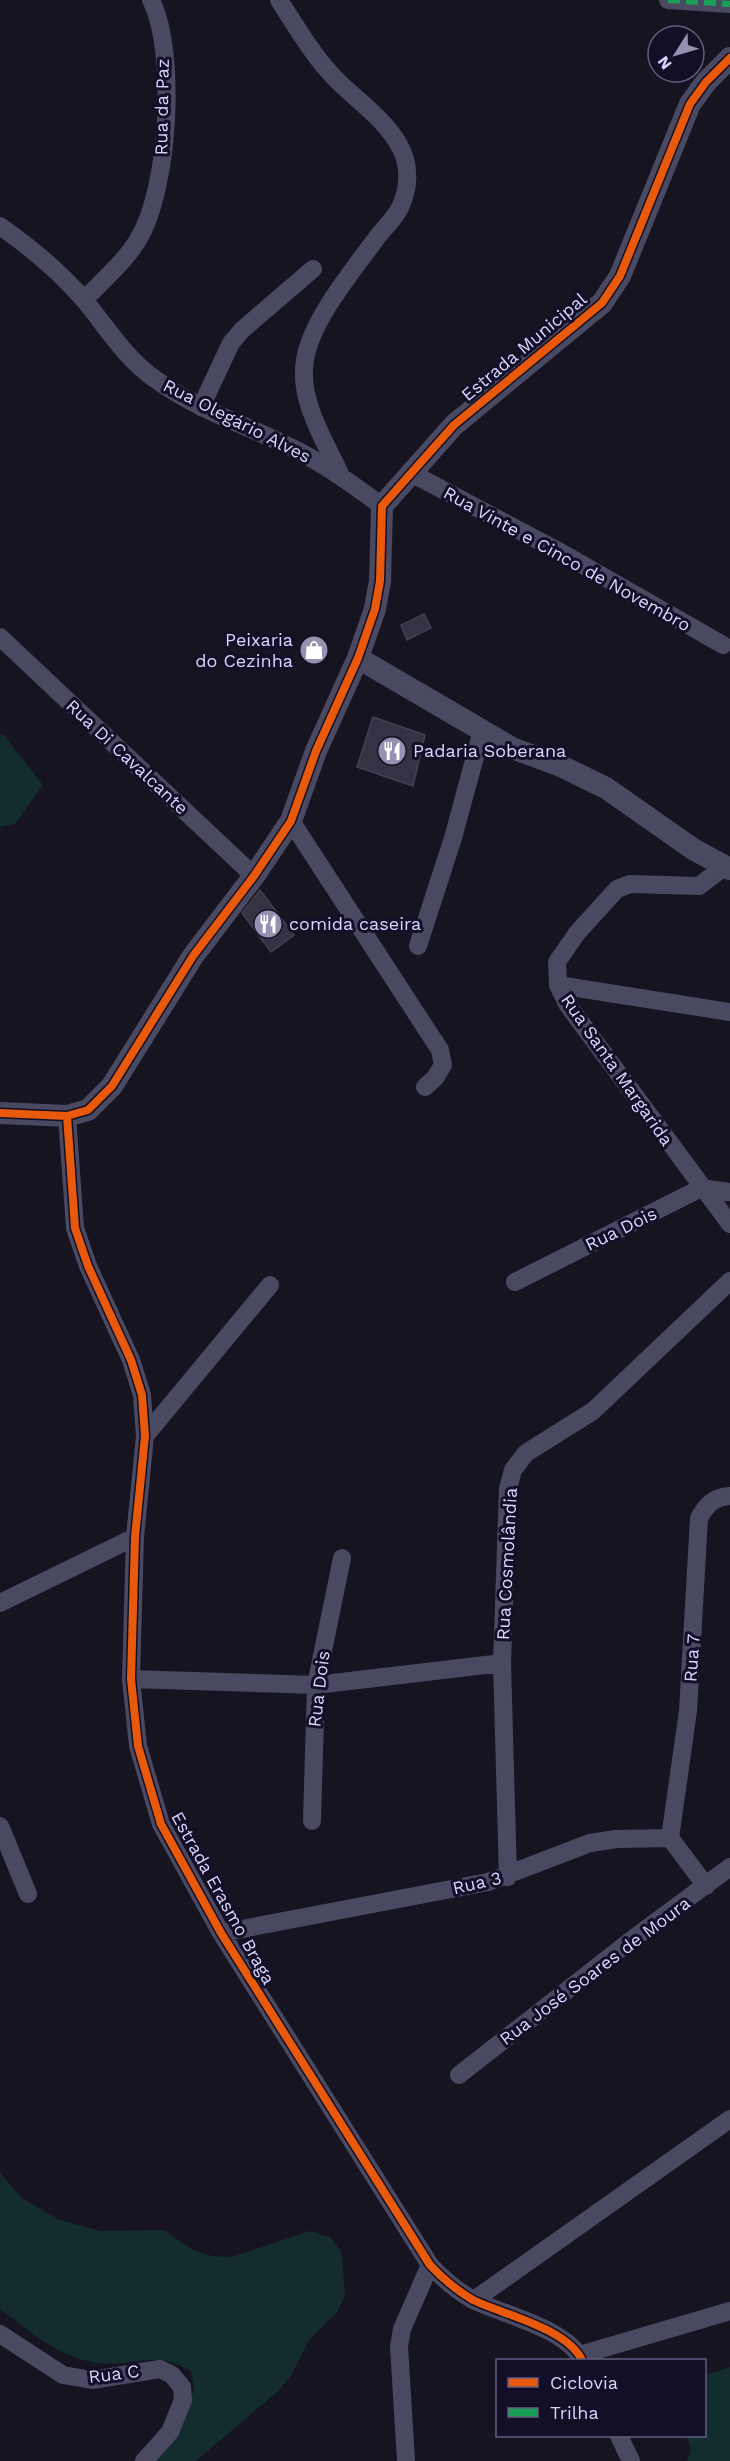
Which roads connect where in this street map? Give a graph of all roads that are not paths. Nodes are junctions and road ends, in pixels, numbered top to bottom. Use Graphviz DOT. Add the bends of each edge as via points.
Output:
graph roads {
  1 [pos="150,0"];
  2 [pos="279,0"];
  3 [pos="668,0"];
  4 [pos="730,4"];
  5 [pos="730,58"];
  6 [pos="0,226"];
  7 [pos="313,269"];
  8 [pos="84,300"];
  9 [pos="201,407"];
  10 [pos="411,473"];
  11 [pos="341,476"];
  12 [pos="382,506"];
  13 [pos="0,637"];
  14 [pos="723,645"];
  15 [pos="358,658"];
  16 [pos="482,731"];
  17 [pos="291,821"];
  18 [pos="727,868"];
  19 [pos="254,876"];
  20 [pos="418,946"];
  21 [pos="558,985"];
  22 [pos="730,1012"];
  23 [pos="425,1087"];
  24 [pos="0,1113"];
  25 [pos="67,1116"];
  26 [pos="701,1188"];
  27 [pos="730,1192"];
  28 [pos="730,1224"];
  29 [pos="730,1281"];
  30 [pos="515,1282"];
  31 [pos="270,1285"];
  32 [pos="146,1436"];
  33 [pos="730,1496"];
  34 [pos="135,1537"];
  35 [pos="342,1558"];
  36 [pos="0,1603"];
  37 [pos="502,1663"];
  38 [pos="131,1679"];
  39 [pos="316,1684"];
  40 [pos="312,1821"];
  41 [pos="0,1826"];
  42 [pos="670,1838"];
  43 [pos="730,1867"];
  44 [pos="508,1877"];
  45 [pos="706,1886"];
  46 [pos="27,1894"];
  47 [pos="221,1933"];
  48 [pos="459,2075"];
  49 [pos="730,2119"];
  50 [pos="430,2265"];
  51 [pos="474,2300"];
  52 [pos="730,2311"];
  53 [pos="0,2334"];
  54 [pos="581,2358"];
  55 [pos="619,2437"];
  56 [pos="144,2461"];
  57 [pos="406,2461"];
  58 [pos="631,2461"];
  1 -- 8 [label="street, Rua da Paz" via="159,16 165,65 165,138 154,202 139,238"];
  2 -- 11 [label="street" via="325,66 381,122 406,160 408,182 401,205 344,281 314,332 305,360 305,387 312,413"];
  3 -- 4 [label="street"];
  5 -- 10 [label="street, Estrada Municipal" via="690,104 620,276 602,303 454,425"];
  6 -- 8 [label="street, Rua Olegário Alves" via="50,265"];
  7 -- 9 [label="street" via="231,343"];
  8 -- 9 [label="street, Rua Olegário Alves" via="134,364"];
  9 -- 11 [label="street, Rua Olegário Alves"];
  10 -- 12 [label="street, Estrada Municipal"];
  10 -- 14 [label="street, Rua Vinte e Cinco de Novembro"];
  11 -- 12 [label="street, Rua Olegário Alves"];
  12 -- 15 [label="street" via="380,581"];
  13 -- 19 [label="street, Rua Di Cavalcante"];
  15 -- 16 [label="street"];
  15 -- 17 [label="street" via="316,751"];
  16 -- 18 [label="street" via="606,788"];
  16 -- 20 [label="street"];
  17 -- 19 [label="street"];
  17 -- 23 [label="street" via="440,1050 443,1065"];
  18 -- 21 [label="street, Rua Santa Margarida" via="699,886 630,884 617,889 557,962"];
  19 -- 25 [label="street" via="193,956 112,1086 88,1110"];
  21 -- 22 [label="street"];
  21 -- 26 [label="street, Rua Santa Margarida" via="567,1004"];
  24 -- 25 [label="street"];
  25 -- 32 [label="street, Estrada Erasmo Braga" via="75,1228 88,1266 132,1360 142,1395"];
  26 -- 27 [label="street"];
  26 -- 28 [label="street, Rua Santa Margarida"];
  26 -- 30 [label="street, Rua Dois"];
  29 -- 37 [label="street, Rua Cosmolândia" via="593,1411 526,1453 513,1470 508,1489"];
  31 -- 32 [label="street"];
  32 -- 34 [label="street, Estrada Erasmo Braga"];
  33 -- 42 [label="street, Rua 7" via="706,1505 699,1518 688,1711"];
  34 -- 36 [label="street"];
  34 -- 38 [label="street, Estrada Erasmo Braga"];
  35 -- 39 [label="street, Rua Dois"];
  37 -- 39 [label="street"];
  37 -- 44 [label="street, Rua Cosmolândia"];
  38 -- 39 [label="street"];
  38 -- 47 [label="street, Estrada Erasmo Braga" via="138,1746 161,1824"];
  39 -- 40 [label="street, Rua Dois"];
  41 -- 46 [label="street"];
  42 -- 44 [label="street, Rua 3" via="590,1843"];
  42 -- 45 [label="street"];
  43 -- 45 [label="street, Rua José Soares de Moura"];
  44 -- 47 [label="street, Rua 3"];
  45 -- 48 [label="street, Rua José Soares de Moura"];
  47 -- 50 [label="street, Estrada Erasmo Braga"];
  49 -- 51 [label="street"];
  50 -- 51 [label="street, Estrada Erasmo Braga" via="451,2287"];
  50 -- 57 [label="street" via="402,2329 399,2346"];
  51 -- 54 [label="street, Estrada Erasmo Braga" via="552,2333"];
  52 -- 54 [label="street"];
  53 -- 56 [label="street, Rua C" via="63,2375 92,2380 160,2369 172,2375 182,2387 183,2400 170,2432"];
  55 -- 58 [label="street"];
}
